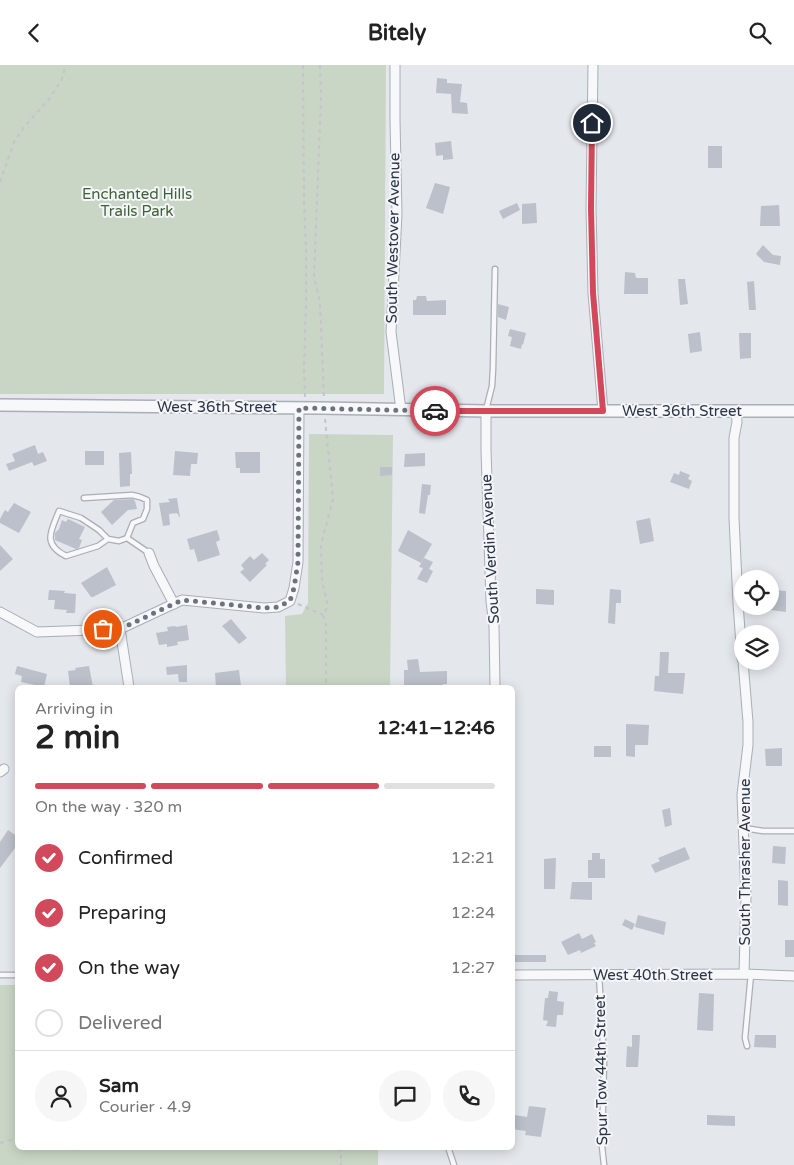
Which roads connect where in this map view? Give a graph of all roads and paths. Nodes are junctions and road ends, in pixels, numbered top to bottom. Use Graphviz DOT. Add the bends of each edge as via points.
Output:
graph roads {
  1 [pos="66,65"];
  2 [pos="303,65"];
  3 [pos="320,65"];
  4 [pos="395,65"];
  5 [pos="593,65"];
  6 [pos="0,182"];
  7 [pos="495,269"];
  8 [pos="0,405"];
  9 [pos="302,408"];
  10 [pos="324,408"];
  11 [pos="401,410"];
  12 [pos="486,411"];
  13 [pos="603,411"];
  14 [pos="736,411"];
  15 [pos="794,411"];
  16 [pos="84,498"];
  17 [pos="127,538"];
  18 [pos="108,539"];
  19 [pos="149,553"];
  20 [pos="290,601"];
  21 [pos="174,604"];
  22 [pos="0,612"];
  23 [pos="323,615"];
  24 [pos="740,625"];
  25 [pos="120,629"];
  26 [pos="744,670"];
  27 [pos="129,685"];
  28 [pos="326,685"];
  29 [pos="495,685"];
  30 [pos="744,828"];
  31 [pos="794,831"];
  32 [pos="747,974"];
  33 [pos="0,975"];
  34 [pos="15,975"];
  35 [pos="515,975"];
  36 [pos="599,975"];
  37 [pos="794,976"];
  38 [pos="747,1046"];
  39 [pos="15,1139"];
  40 [pos="0,1143"];
  41 [pos="341,1150"];
  42 [pos="449,1150"];
  43 [pos="341,1165"];
  44 [pos="454,1165"];
  45 [pos="604,1165"];
  1 -- 6 [label="path" via="62,79 50,98 14,142"];
  2 -- 9 [label="path" via="306,303"];
  3 -- 10 [label="path" via="314,277 320,302"];
  4 -- 11 [label="street, South Westover Avenue" via="396,214 392,332"];
  5 -- 13 [label="street" via="593,293"];
  7 -- 12 [label="lane" via="492,386"];
  8 -- 9 [label="street, West 36th Street"];
  9 -- 10 [label="street, West 36th Street"];
  9 -- 20 [label="street" via="298,562"];
  10 -- 11 [label="street, West 36th Street"];
  10 -- 23 [label="path" via="333,499 321,545 322,582 328,606"];
  11 -- 12 [label="street, West 36th Street"];
  12 -- 13 [label="street, West 36th Street"];
  12 -- 29 [label="street, South Verdin Avenue"];
  13 -- 14 [label="street, West 36th Street"];
  14 -- 15 [label="street, West 36th Street"];
  14 -- 24 [label="street, South Thrasher Avenue" via="734,518"];
  16 -- 17 [label="lane" via="132,495 147,501 143,519 133,523"];
  17 -- 18 [label="lane" via="120,541"];
  17 -- 19 [label="lane"];
  18 -- 18 [label="lane" via="81,518 59,511 49,536 58,553 66,557"];
  19 -- 21 [label="street"];
  20 -- 21 [label="street" via="278,607 264,608 182,600"];
  20 -- 23 [label="path"];
  21 -- 25 [label="street"];
  22 -- 25 [label="street" via="36,632"];
  23 -- 28 [label="path" via="326,625"];
  25 -- 27 [label="street"];
  26 -- 30 [label="street, South Thrasher Avenue" via="748,722 742,795"];
  30 -- 31 [label="lane"];
  30 -- 32 [label="street, South Thrasher Avenue"];
  32 -- 36 [label="street, West 40th Street"];
  32 -- 37 [label="street, West 40th Street"];
  32 -- 38 [label="lane"];
  33 -- 34 [label="lane"];
  35 -- 36 [label="street, West 40th Street"];
  36 -- 45 [label="lane, Spur Tow 44th Street" via="604,1060"];
  39 -- 40 [label="path"];
  41 -- 43 [label="path"];
  42 -- 44 [label="lane"];
}
